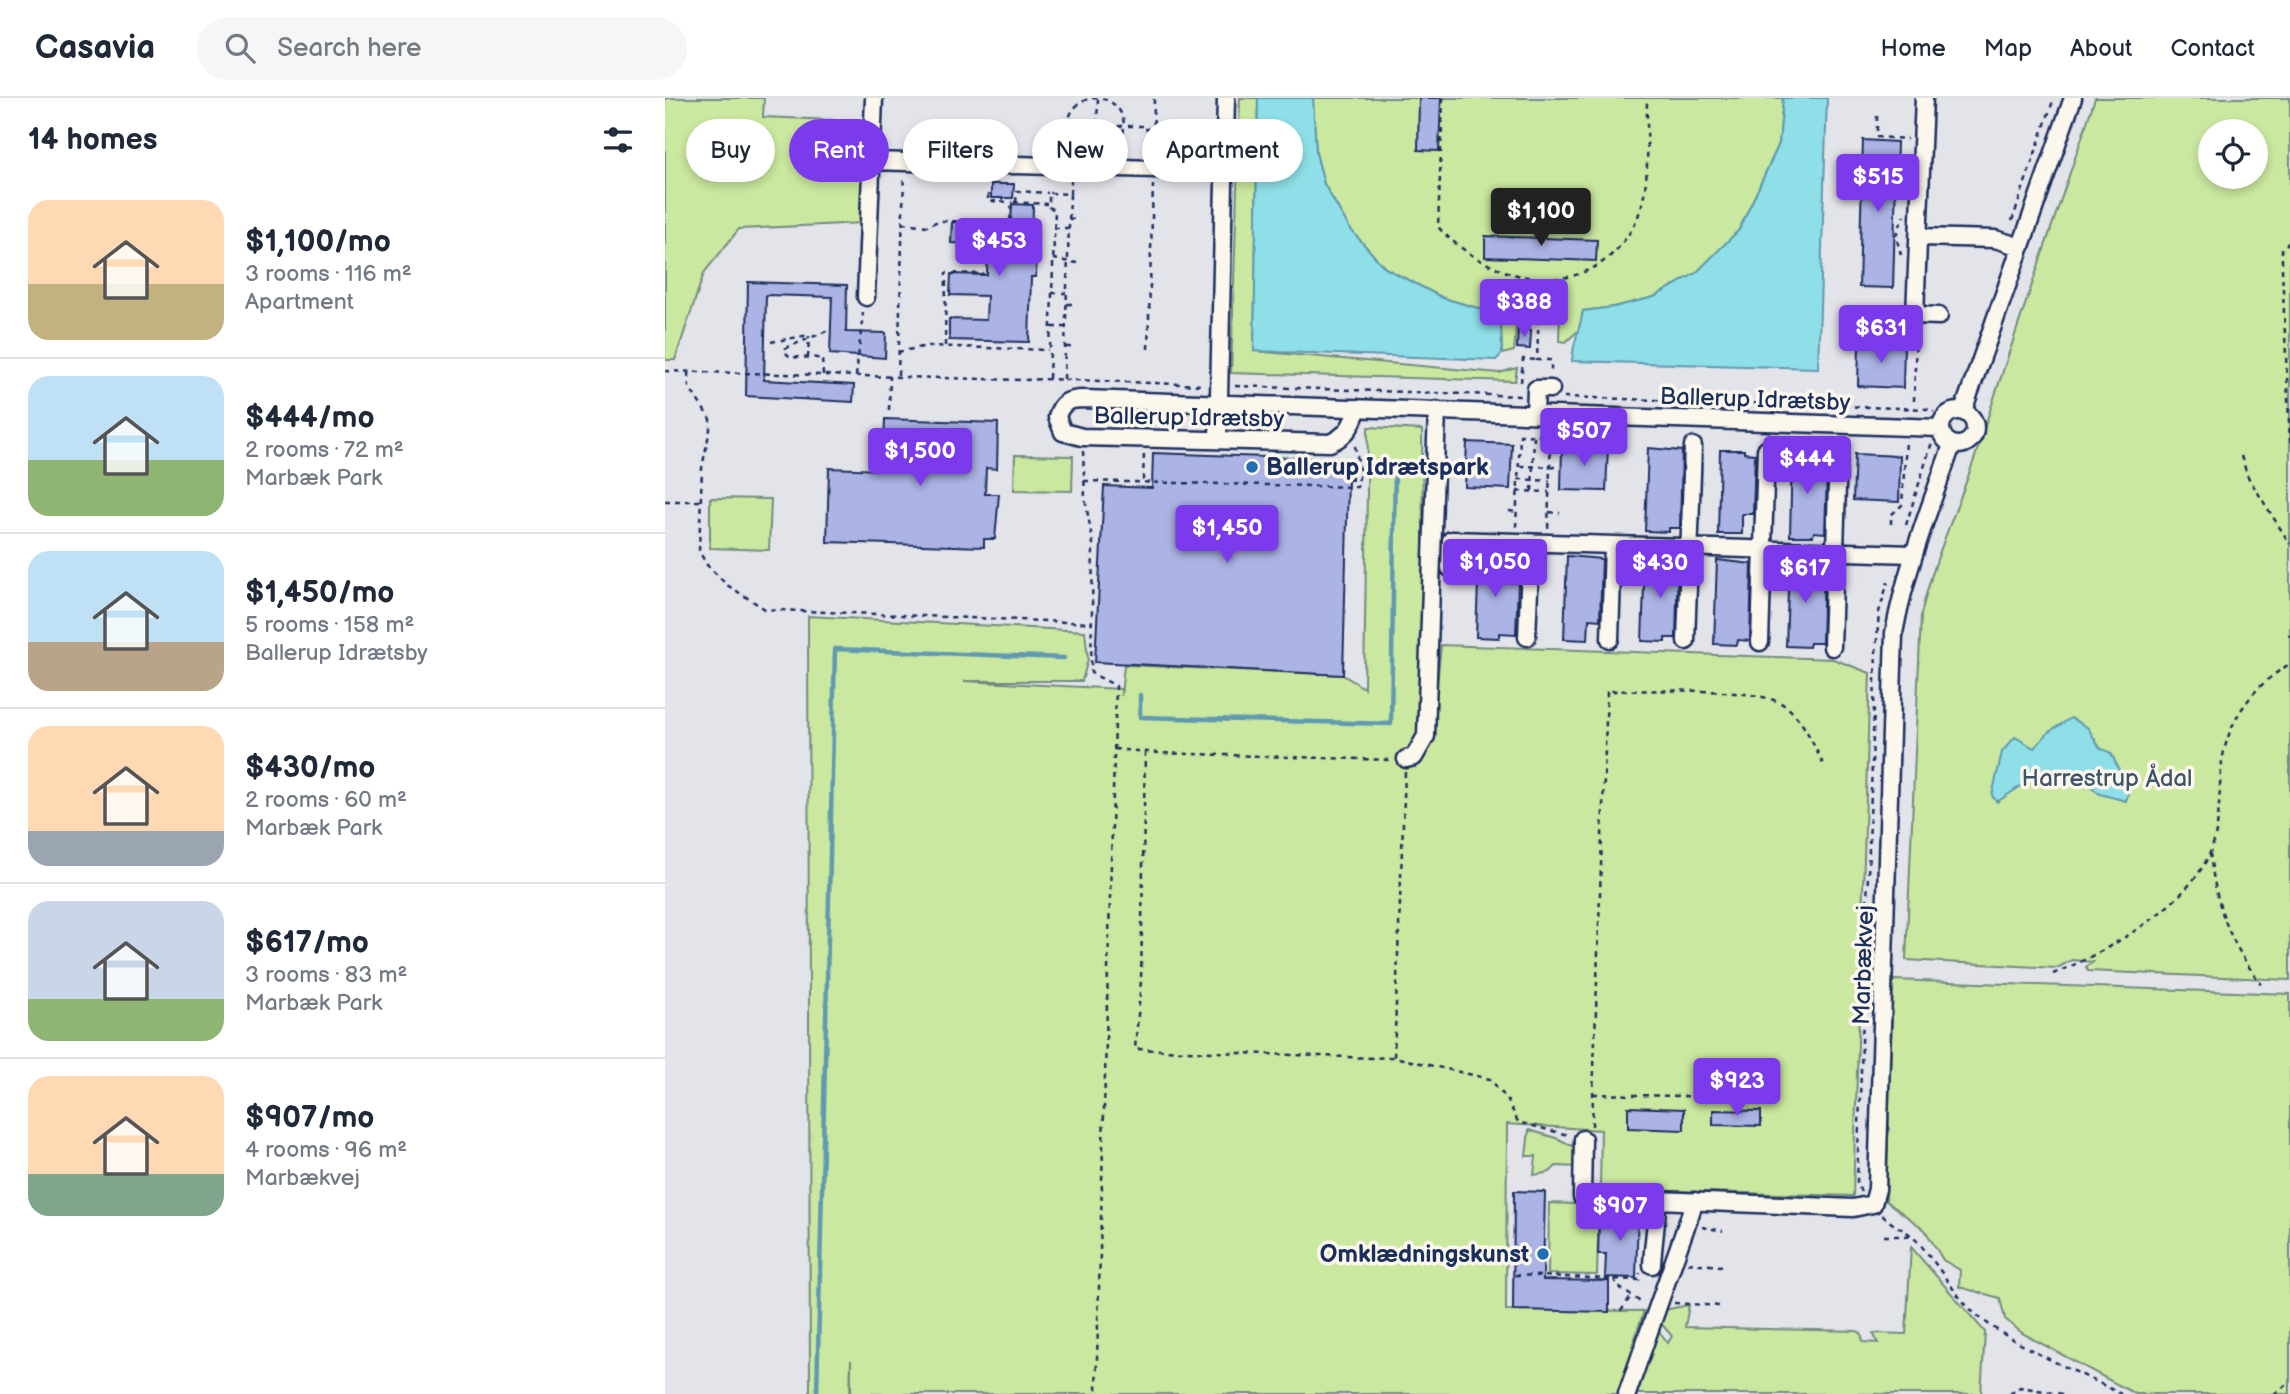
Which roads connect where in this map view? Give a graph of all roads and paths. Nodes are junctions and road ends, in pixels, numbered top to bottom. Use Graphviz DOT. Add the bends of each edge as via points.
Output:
graph roads {
  1 [pos="874,98"];
  2 [pos="1098,98"];
  3 [pos="1226,98"];
  4 [pos="1443,98"];
  5 [pos="1647,98"];
  6 [pos="1924,98"];
  7 [pos="2073,98"];
  8 [pos="1154,99"];
  9 [pos="1877,116"];
  10 [pos="873,119"];
  11 [pos="1069,119"];
  12 [pos="1097,119"];
  13 [pos="1123,119"];
  14 [pos="1154,119"];
  15 [pos="1225,119"];
  16 [pos="1907,139"];
  17 [pos="870,182"];
  18 [pos="904,182"];
  19 [pos="1070,182"];
  20 [pos="1153,182"];
  21 [pos="1224,182"];
  22 [pos="1049,193"];
  23 [pos="988,194"];
  24 [pos="1070,194"];
  25 [pos="1014,202"];
  26 [pos="1048,204"];
  27 [pos="1079,218"];
  28 [pos="1069,219"];
  29 [pos="903,223"];
  30 [pos="1054,228"];
  31 [pos="1069,228"];
  32 [pos="1920,237"];
  33 [pos="2290,242"];
  34 [pos="2021,247"];
  35 [pos="1053,260"];
  36 [pos="1068,260"];
  37 [pos="1077,263"];
  38 [pos="984,274"];
  39 [pos="1540,279"];
  40 [pos="1052,293"];
  41 [pos="1067,293"];
  42 [pos="866,297"];
  43 [pos="1067,304"];
  44 [pos="1077,304"];
  45 [pos="1915,316"];
  46 [pos="1939,316"];
  47 [pos="1051,327"];
  48 [pos="1066,327"];
  49 [pos="827,331"];
  50 [pos="811,336"];
  51 [pos="771,342"];
  52 [pos="945,346"];
  53 [pos="1066,347"];
  54 [pos="1076,347"];
  55 [pos="1148,349"];
  56 [pos="1050,350"];
  57 [pos="898,352"];
  58 [pos="808,358"];
  59 [pos="1537,360"];
  60 [pos="665,371"];
  61 [pos="688,372"];
  62 [pos="1551,372"];
  63 [pos="823,375"];
  64 [pos="856,376"];
  65 [pos="890,376"];
  66 [pos="898,376"];
  67 [pos="1049,379"];
  68 [pos="1064,379"];
  69 [pos="1219,386"];
  70 [pos="1551,389"];
  71 [pos="1528,396"];
  72 [pos="1914,401"];
  73 [pos="1218,403"];
  74 [pos="1358,408"];
  75 [pos="889,410"];
  76 [pos="1437,411"];
  77 [pos="1963,411"];
  78 [pos="1535,414"];
  79 [pos="1942,423"];
  80 [pos="1348,431"];
  81 [pos="1534,436"];
  82 [pos="1082,437"];
  83 [pos="1219,439"];
  84 [pos="1906,440"];
  85 [pos="2290,443"];
  86 [pos="1952,445"];
  87 [pos="1693,446"];
  88 [pos="1766,450"];
  89 [pos="1144,453"];
  90 [pos="1838,453"];
  91 [pos="2242,456"];
  92 [pos="1518,466"];
  93 [pos="1533,466"];
  94 [pos="1550,467"];
  95 [pos="1559,467"];
  96 [pos="1518,479"];
  97 [pos="1532,480"];
  98 [pos="1084,481"];
  99 [pos="1550,481"];
  100 [pos="1143,482"];
  101 [pos="1517,491"];
  102 [pos="1532,491"];
  103 [pos="1549,492"];
  104 [pos="665,501"];
  105 [pos="701,501"];
  106 [pos="1509,511"];
  107 [pos="1517,512"];
  108 [pos="1549,512"];
  109 [pos="1560,513"];
  110 [pos="1891,524"];
  111 [pos="1531,543"];
  112 [pos="2290,544"];
  113 [pos="1613,545"];
  114 [pos="1689,547"];
  115 [pos="1763,549"];
  116 [pos="1835,551"];
  117 [pos="1913,554"];
  118 [pos="1450,568"];
  119 [pos="1092,624"];
  120 [pos="1527,637"];
  121 [pos="1610,639"];
  122 [pos="1686,640"];
  123 [pos="1760,642"];
  124 [pos="1832,647"];
  125 [pos="2290,664"];
  126 [pos="1114,748"];
  127 [pos="1145,752"];
  128 [pos="1406,759"];
  129 [pos="1823,764"];
  130 [pos="2210,852"];
  131 [pos="2053,974"];
  132 [pos="2261,984"];
  133 [pos="1394,1057"];
  134 [pos="1593,1094"];
  135 [pos="1764,1098"];
  136 [pos="1583,1139"];
  137 [pos="1657,1200"];
  138 [pos="1695,1201"];
  139 [pos="1873,1204"];
  140 [pos="1687,1226"];
  141 [pos="1723,1231"];
  142 [pos="1884,1236"];
  143 [pos="1912,1236"];
  144 [pos="1674,1261"];
  145 [pos="1653,1265"];
  146 [pos="1722,1266"];
  147 [pos="1515,1275"];
  148 [pos="1631,1295"];
  149 [pos="1720,1306"];
  150 [pos="1658,1307"];
  151 [pos="1621,1311"];
  152 [pos="2290,1382"];
  153 [pos="2116,1391"];
  154 [pos="1095,1394"];
  155 [pos="1627,1394"];
  156 [pos="2010,1394"];
  157 [pos="2062,1394"];
  158 [pos="2110,1394"];
  159 [pos="2121,1394"];
  160 [pos="2274,1394"];
  1 -- 10 [label="street"];
  2 -- 11 [label="path" via="1077,106"];
  2 -- 12 [label="path"];
  2 -- 13 [label="path" via="1115,105"];
  3 -- 15 [label="street, Ballerup Idrætsby"];
  4 -- 39 [label="path" via="1438,227 1492,267"];
  5 -- 39 [label="path" via="1644,193 1637,219 1608,258 1590,271"];
  6 -- 32 [label="street"];
  7 -- 34 [label="street"];
  8 -- 14 [label="path"];
  9 -- 16 [label="path" via="1878,137"];
  17 -- 42 [label="street"];
  18 -- 29 [label="path"];
  19 -- 24 [label="path"];
  20 -- 55 [label="path"];
  21 -- 69 [label="street, Ballerup Idrætsby"];
  22 -- 24 [label="path"];
  22 -- 25 [label="path" via="1017,191"];
  22 -- 26 [label="path"];
  23 -- 25 [label="path" via="988,201"];
  24 -- 28 [label="path"];
  25 -- 26 [label="path"];
  25 -- 29 [label="path" via="1010,222"];
  26 -- 30 [label="path" via="1055,210"];
  27 -- 28 [label="path"];
  28 -- 31 [label="path"];
  29 -- 57 [label="path"];
  30 -- 31 [label="path"];
  30 -- 35 [label="path"];
  31 -- 36 [label="path"];
  32 -- 34 [label="street" via="1995,239"];
  32 -- 45 [label="street"];
  33 -- 85 [label="path" via="2282,248 2282,270"];
  34 -- 77 [label="street"];
  35 -- 36 [label="path"];
  35 -- 40 [label="path"];
  36 -- 37 [label="path"];
  36 -- 41 [label="path"];
  38 -- 52 [label="path" via="946,273"];
  39 -- 59 [label="path"];
  40 -- 41 [label="path"];
  40 -- 47 [label="path"];
  41 -- 43 [label="path"];
  42 -- 64 [label="path"];
  43 -- 44 [label="path"];
  43 -- 48 [label="path"];
  45 -- 46 [label="street"];
  45 -- 72 [label="path" via="1919,322"];
  47 -- 48 [label="path"];
  47 -- 56 [label="path"];
  48 -- 53 [label="path"];
  49 -- 50 [label="path"];
  50 -- 51 [label="path"];
  50 -- 58 [label="path"];
  50 -- 58 [label="path" via="784,351 790,357"];
  52 -- 56 [label="path"];
  52 -- 57 [label="path"];
  53 -- 54 [label="path"];
  53 -- 68 [label="path"];
  56 -- 67 [label="path"];
  57 -- 66 [label="path"];
  58 -- 63 [label="path" via="822,358"];
  59 -- 62 [label="path" via="1551,360"];
  59 -- 71 [label="path" via="1523,359"];
  60 -- 61 [label="path"];
  61 -- 63 [label="path"];
  61 -- 105 [label="path" via="689,387 710,419"];
  63 -- 64 [label="path"];
  64 -- 65 [label="path"];
  65 -- 66 [label="path"];
  65 -- 75 [label="path"];
  66 -- 67 [label="path"];
  67 -- 68 [label="path"];
  68 -- 69 [label="path"];
  69 -- 71 [label="path"];
  69 -- 73 [label="street, Ballerup Idrætsby"];
  70 -- 71 [label="street" via="1536,389"];
  71 -- 78 [label="street"];
  71 -- 79 [label="path" via="1928,409"];
  73 -- 74 [label="street, Ballerup Idrætsby"];
  73 -- 82 [label="street, Ballerup Idrætsby" via="1072,399 1059,408 1058,426"];
  73 -- 83 [label="street"];
  74 -- 76 [label="street, Ballerup Idrætsby"];
  74 -- 80 [label="street"];
  76 -- 78 [label="street, Ballerup Idrætsby"];
  76 -- 128 [label="street" via="1426,736 1414,757"];
  77 -- 79 [label="street"];
  77 -- 86 [label="street" via="1973,419 1975,433 1966,444"];
  78 -- 79 [label="street, Ballerup Idrætsby"];
  79 -- 86 [label="street" via="1943,438"];
  80 -- 83 [label="street, Ballerup Idrætsby" via="1330,443"];
  80 -- 100 [label="path" via="1359,453 1357,487"];
  81 -- 92 [label="path" via="1520,435"];
  81 -- 93 [label="path"];
  81 -- 94 [label="path" via="1552,436"];
  82 -- 83 [label="street, Ballerup Idrætsby"];
  82 -- 98 [label="path"];
  84 -- 110 [label="path" via="1902,505 1891,515"];
  86 -- 117 [label="street, Marbækvej"];
  87 -- 114 [label="street"];
  88 -- 115 [label="street"];
  89 -- 100 [label="path"];
  90 -- 116 [label="street"];
  91 -- 112 [label="path" via="2248,477"];
  92 -- 93 [label="path"];
  92 -- 96 [label="path"];
  93 -- 94 [label="path"];
  93 -- 97 [label="path"];
  94 -- 95 [label="path"];
  94 -- 99 [label="path"];
  96 -- 97 [label="path"];
  96 -- 101 [label="path"];
  97 -- 99 [label="path"];
  97 -- 102 [label="path"];
  98 -- 100 [label="path"];
  98 -- 119 [label="path" via="1093,544"];
  99 -- 103 [label="path"];
  101 -- 102 [label="path"];
  101 -- 107 [label="path"];
  102 -- 103 [label="path"];
  103 -- 108 [label="path"];
  104 -- 105 [label="path"];
  105 -- 119 [label="path" via="699,551 703,558 727,585 765,609"];
  106 -- 107 [label="path"];
  107 -- 111 [label="path"];
  108 -- 109 [label="path"];
  108 -- 111 [label="path"];
  111 -- 113 [label="street"];
  111 -- 118 [label="street" via="1451,540"];
  111 -- 120 [label="street"];
  113 -- 114 [label="street"];
  113 -- 121 [label="street"];
  114 -- 115 [label="street"];
  114 -- 122 [label="street"];
  115 -- 116 [label="street"];
  115 -- 123 [label="street"];
  116 -- 117 [label="street"];
  116 -- 124 [label="street"];
  117 -- 139 [label="street, Marbækvej" via="1894,633 1886,972"];
  119 -- 126 [label="path" via="1091,673 1116,686"];
  125 -- 130 [label="path" via="2252,693 2231,727 2221,772 2219,822"];
  126 -- 127 [label="path"];
  126 -- 154 [label="path"];
  127 -- 128 [label="path"];
  127 -- 133 [label="path" via="1141,981 1135,1049"];
  128 -- 133 [label="path"];
  129 -- 134 [label="path" via="1804,728 1785,705 1757,693 1607,691"];
  130 -- 131 [label="path" via="2196,877 2165,909 2083,962"];
  130 -- 132 [label="path" via="2225,927"];
  133 -- 136 [label="path" via="1490,1079 1518,1122"];
  134 -- 135 [label="path"];
  134 -- 136 [label="path" via="1592,1135"];
  136 -- 137 [label="street" via="1581,1197"];
  137 -- 138 [label="street"];
  137 -- 145 [label="street"];
  138 -- 139 [label="street" via="1853,1208"];
  138 -- 140 [label="street"];
  139 -- 143 [label="path" via="1888,1222"];
  140 -- 141 [label="path"];
  140 -- 144 [label="street"];
  142 -- 143 [label="path"];
  143 -- 153 [label="path" via="1952,1290 1999,1331"];
  144 -- 146 [label="path"];
  144 -- 150 [label="street"];
  147 -- 148 [label="path" via="1614,1279"];
  148 -- 150 [label="path"];
  148 -- 151 [label="path"];
  149 -- 150 [label="path"];
  150 -- 155 [label="street"];
  152 -- 160 [label="path"];
  153 -- 158 [label="path"];
  153 -- 159 [label="path"];
  156 -- 157 [label="path" via="2020,1387"];
}
